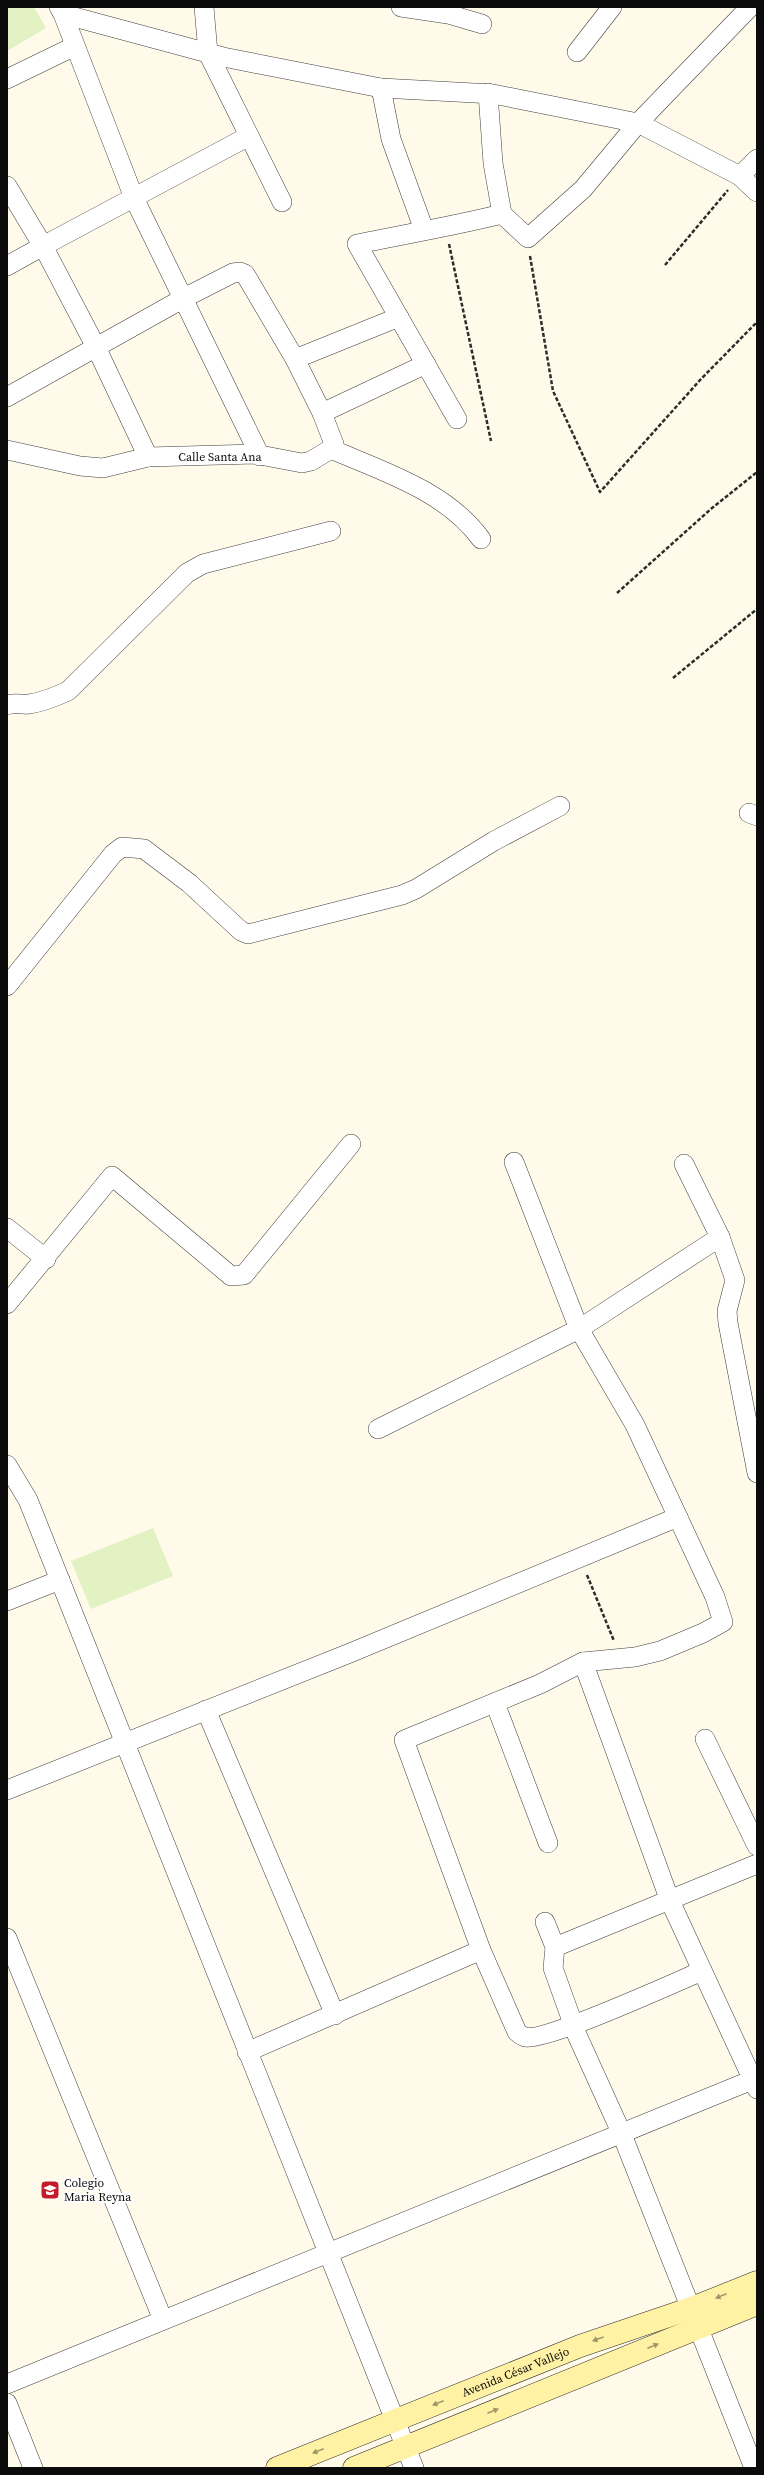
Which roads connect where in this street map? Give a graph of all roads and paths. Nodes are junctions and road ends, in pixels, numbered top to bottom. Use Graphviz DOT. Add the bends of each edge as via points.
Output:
graph roads {
  1 [pos="204,7"];
  2 [pos="612,7"];
  3 [pos="750,7"];
  4 [pos="410,8"];
  5 [pos="61,11"];
  6 [pos="482,24"];
  7 [pos="75,46"];
  8 [pos="577,52"];
  9 [pos="208,53"];
  10 [pos="7,79"];
  11 [pos="381,88"];
  12 [pos="488,93"];
  13 [pos="638,123"];
  14 [pos="249,136"];
  15 [pos="757,159"];
  16 [pos="740,176"];
  17 [pos="7,186"];
  18 [pos="757,192"];
  19 [pos="726,193"];
  20 [pos="134,198"];
  21 [pos="282,202"];
  22 [pos="502,214"];
  23 [pos="446,228"];
  24 [pos="424,230"];
  25 [pos="528,238"];
  26 [pos="43,246"];
  27 [pos="665,265"];
  28 [pos="7,266"];
  29 [pos="184,298"];
  30 [pos="399,316"];
  31 [pos="757,322"];
  32 [pos="96,347"];
  33 [pos="295,359"];
  34 [pos="426,364"];
  35 [pos="7,397"];
  36 [pos="322,413"];
  37 [pos="457,419"];
  38 [pos="491,441"];
  39 [pos="331,449"];
  40 [pos="7,450"];
  41 [pos="260,456"];
  42 [pos="148,457"];
  43 [pos="757,472"];
  44 [pos="331,531"];
  45 [pos="482,539"];
  46 [pos="617,592"];
  47 [pos="757,609"];
  48 [pos="673,678"];
  49 [pos="7,705"];
  50 [pos="560,806"];
  51 [pos="7,986"];
  52 [pos="351,1144"];
  53 [pos="514,1162"];
  54 [pos="684,1164"];
  55 [pos="7,1228"];
  56 [pos="720,1237"];
  57 [pos="46,1259"];
  58 [pos="7,1304"];
  59 [pos="579,1329"];
  60 [pos="378,1429"];
  61 [pos="7,1465"];
  62 [pos="757,1473"];
  63 [pos="678,1517"];
  64 [pos="586,1572"];
  65 [pos="60,1580"];
  66 [pos="7,1601"];
  67 [pos="616,1647"];
  68 [pos="583,1662"];
  69 [pos="494,1703"];
  70 [pos="206,1710"];
  71 [pos="705,1739"];
  72 [pos="124,1745"];
  73 [pos="7,1790"];
  74 [pos="548,1843"];
  75 [pos="757,1846"];
  76 [pos="757,1864"];
  77 [pos="670,1901"];
  78 [pos="545,1922"];
  79 [pos="7,1938"];
  80 [pos="555,1947"];
  81 [pos="481,1950"];
  82 [pos="702,1971"];
  83 [pos="334,2015"];
  84 [pos="575,2024"];
  85 [pos="247,2052"];
  86 [pos="756,2082"];
  87 [pos="621,2132"];
  88 [pos="329,2253"];
  89 [pos="757,2282"];
  90 [pos="757,2304"];
  91 [pos="695,2317"];
  92 [pos="163,2320"];
  93 [pos="7,2384"];
  94 [pos="7,2403"];
  95 [pos="395,2420"];
  96 [pos="749,2434"];
  97 [pos="406,2447"];
  98 [pos="33,2468"];
  99 [pos="277,2468"];
  100 [pos="354,2468"];
  101 [pos="414,2468"];
  102 [pos="754,2468"];
  1 -- 9 [label="street"];
  2 -- 8 [label="street"];
  3 -- 13 [label="street"];
  4 -- 6 [label="street" via="448,14"];
  5 -- 7 [label="street"];
  5 -- 9 [label="street"];
  7 -- 10 [label="street"];
  7 -- 20 [label="street"];
  9 -- 11 [label="street"];
  9 -- 14 [label="street"];
  11 -- 12 [label="street"];
  11 -- 24 [label="street" via="391,139"];
  12 -- 13 [label="street"];
  12 -- 22 [label="street" via="494,164"];
  13 -- 16 [label="street"];
  13 -- 25 [label="street" via="583,189"];
  14 -- 20 [label="street"];
  14 -- 21 [label="street"];
  15 -- 16 [label="street"];
  16 -- 18 [label="street"];
  17 -- 26 [label="street"];
  19 -- 27 [label="path"];
  20 -- 26 [label="street"];
  20 -- 29 [label="street"];
  22 -- 23 [label="street"];
  22 -- 25 [label="street"];
  23 -- 24 [label="street"];
  23 -- 38 [label="path"];
  24 -- 30 [label="street" via="357,244"];
  25 -- 31 [label="path" via="553,391 600,492 701,379"];
  26 -- 28 [label="street"];
  26 -- 32 [label="street"];
  29 -- 32 [label="street"];
  29 -- 33 [label="street" via="234,273 245,274"];
  29 -- 41 [label="street"];
  30 -- 33 [label="street"];
  30 -- 34 [label="street"];
  32 -- 35 [label="street"];
  32 -- 42 [label="street"];
  33 -- 36 [label="street"];
  34 -- 36 [label="street"];
  34 -- 37 [label="street"];
  36 -- 39 [label="street" via="333,440"];
  39 -- 41 [label="street, Calle Santa Ana" via="311,461 302,463"];
  39 -- 45 [label="street" via="412,483 447,506 472,526"];
  40 -- 42 [label="street, Calle Santa Ana" via="80,466 102,468"];
  41 -- 42 [label="street, Calle Santa Ana"];
  43 -- 46 [label="path"];
  44 -- 49 [label="street" via="203,564 187,573 68,691 53,698 27,704 15,702"];
  47 -- 48 [label="path"];
  50 -- 51 [label="street" via="402,895 248,934 241,931 189,883 144,849 122,847 113,854"];
  52 -- 57 [label="street" via="248,1272 240,1277 231,1276 112,1176"];
  53 -- 59 [label="street"];
  54 -- 56 [label="street"];
  55 -- 57 [label="street"];
  56 -- 59 [label="street"];
  56 -- 62 [label="street" via="735,1280 727,1311 728,1323"];
  57 -- 58 [label="street"];
  59 -- 60 [label="street"];
  59 -- 63 [label="street" via="625,1406"];
  61 -- 65 [label="street" via="28,1500"];
  63 -- 68 [label="street" via="715,1597 723,1622 660,1651 635,1657"];
  63 -- 70 [label="street"];
  64 -- 67 [label="path"];
  65 -- 66 [label="street"];
  65 -- 72 [label="street"];
  68 -- 69 [label="street"];
  68 -- 77 [label="street"];
  69 -- 74 [label="street"];
  69 -- 81 [label="street" via="404,1740"];
  70 -- 72 [label="street"];
  70 -- 83 [label="street"];
  71 -- 75 [label="street"];
  72 -- 73 [label="street"];
  72 -- 85 [label="street"];
  76 -- 77 [label="street"];
  77 -- 80 [label="street"];
  77 -- 82 [label="street"];
  78 -- 80 [label="street"];
  79 -- 92 [label="street"];
  80 -- 84 [label="street" via="553,1968"];
  81 -- 83 [label="street"];
  81 -- 84 [label="street" via="517,2032 525,2037 536,2036"];
  82 -- 84 [label="street"];
  82 -- 86 [label="street"];
  83 -- 85 [label="street"];
  84 -- 87 [label="street"];
  85 -- 88 [label="street"];
  86 -- 87 [label="street"];
  87 -- 88 [label="street"];
  87 -- 91 [label="street"];
  88 -- 92 [label="street"];
  88 -- 95 [label="street"];
  89 -- 91 [label="street, Avenida César Vallejo, one-way"];
  90 -- 91 [label="street, Avenida César Vallejo"];
  91 -- 95 [label="street, Avenida César Vallejo, one-way" via="580,2346"];
  91 -- 96 [label="street"];
  97 -- 91 [label="street, Avenida César Vallejo, one-way"];
  92 -- 93 [label="street"];
  94 -- 98 [label="street"];
  95 -- 97 [label="street"];
  95 -- 99 [label="street, Avenida César Vallejo, one-way"];
  96 -- 102 [label="street"];
  97 -- 100 [label="street, Avenida César Vallejo"];
  97 -- 101 [label="street"];
}
